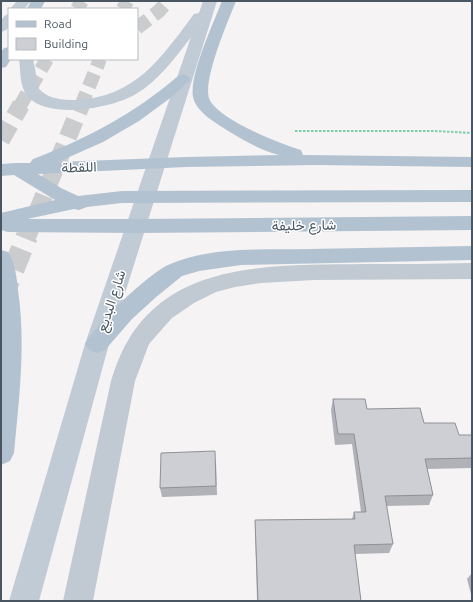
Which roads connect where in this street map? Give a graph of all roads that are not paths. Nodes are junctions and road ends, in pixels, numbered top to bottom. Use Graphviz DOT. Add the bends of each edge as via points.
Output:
graph roads {
  1 [pos="228,1"];
  2 [pos="209,3"];
  3 [pos="8,19"];
  4 [pos="1,28"];
  5 [pos="8,53"];
  6 [pos="26,60"];
  7 [pos="1,64"];
  8 [pos="183,79"];
  9 [pos="1,159"];
  10 [pos="316,160"];
  11 [pos="472,162"];
  12 [pos="156,164"];
  13 [pos="1,170"];
  14 [pos="20,170"];
  15 [pos="1,177"];
  16 [pos="146,196"];
  17 [pos="472,196"];
  18 [pos="75,202"];
  19 [pos="1,220"];
  20 [pos="472,223"];
  21 [pos="1,225"];
  22 [pos="137,226"];
  23 [pos="472,253"];
  24 [pos="1,257"];
  25 [pos="472,271"];
  26 [pos="97,344"];
  27 [pos="1,362"];
  28 [pos="7,396"];
  29 [pos="1,453"];
  30 [pos="24,601"];
  31 [pos="78,601"];
  1 -- 10 [label="main road" via="200,86 201,99 211,111 253,138 276,149"];
  2 -- 6 [label="main road" via="164,63 137,87 105,102 62,104 44,99 32,91"];
  2 -- 8 [label="main road, شارع البديع"];
  3 -- 4 [label="main road"];
  5 -- 7 [label="main road"];
  8 -- 12 [label="main road, شارع البديع"];
  8 -- 14 [label="main road" via="142,113 114,130"];
  9 -- 14 [label="main road"];
  10 -- 11 [label="main road"];
  10 -- 12 [label="main road"];
  12 -- 14 [label="main road, اللقطة"];
  12 -- 16 [label="main road, شارع البديع"];
  13 -- 14 [label="main road, اللقطة"];
  14 -- 15 [label="main road"];
  14 -- 18 [label="main road"];
  16 -- 17 [label="main road"];
  16 -- 18 [label="main road"];
  16 -- 22 [label="main road, شارع البديع"];
  18 -- 19 [label="main road"];
  18 -- 22 [label="main road"];
  20 -- 22 [label="main road, شارع خليفة"];
  21 -- 22 [label="main road"];
  22 -- 26 [label="main road, شارع البديع"];
  23 -- 26 [label="main road" via="241,258 195,265 175,271 142,297"];
  24 -- 28 [label="main road" via="10,300"];
  25 -- 31 [label="street" via="254,275 219,283 193,293 172,306 144,332 128,363"];
  26 -- 30 [label="main road, شارع البديع"];
  27 -- 28 [label="main road"];
  28 -- 29 [label="main road"];
}
